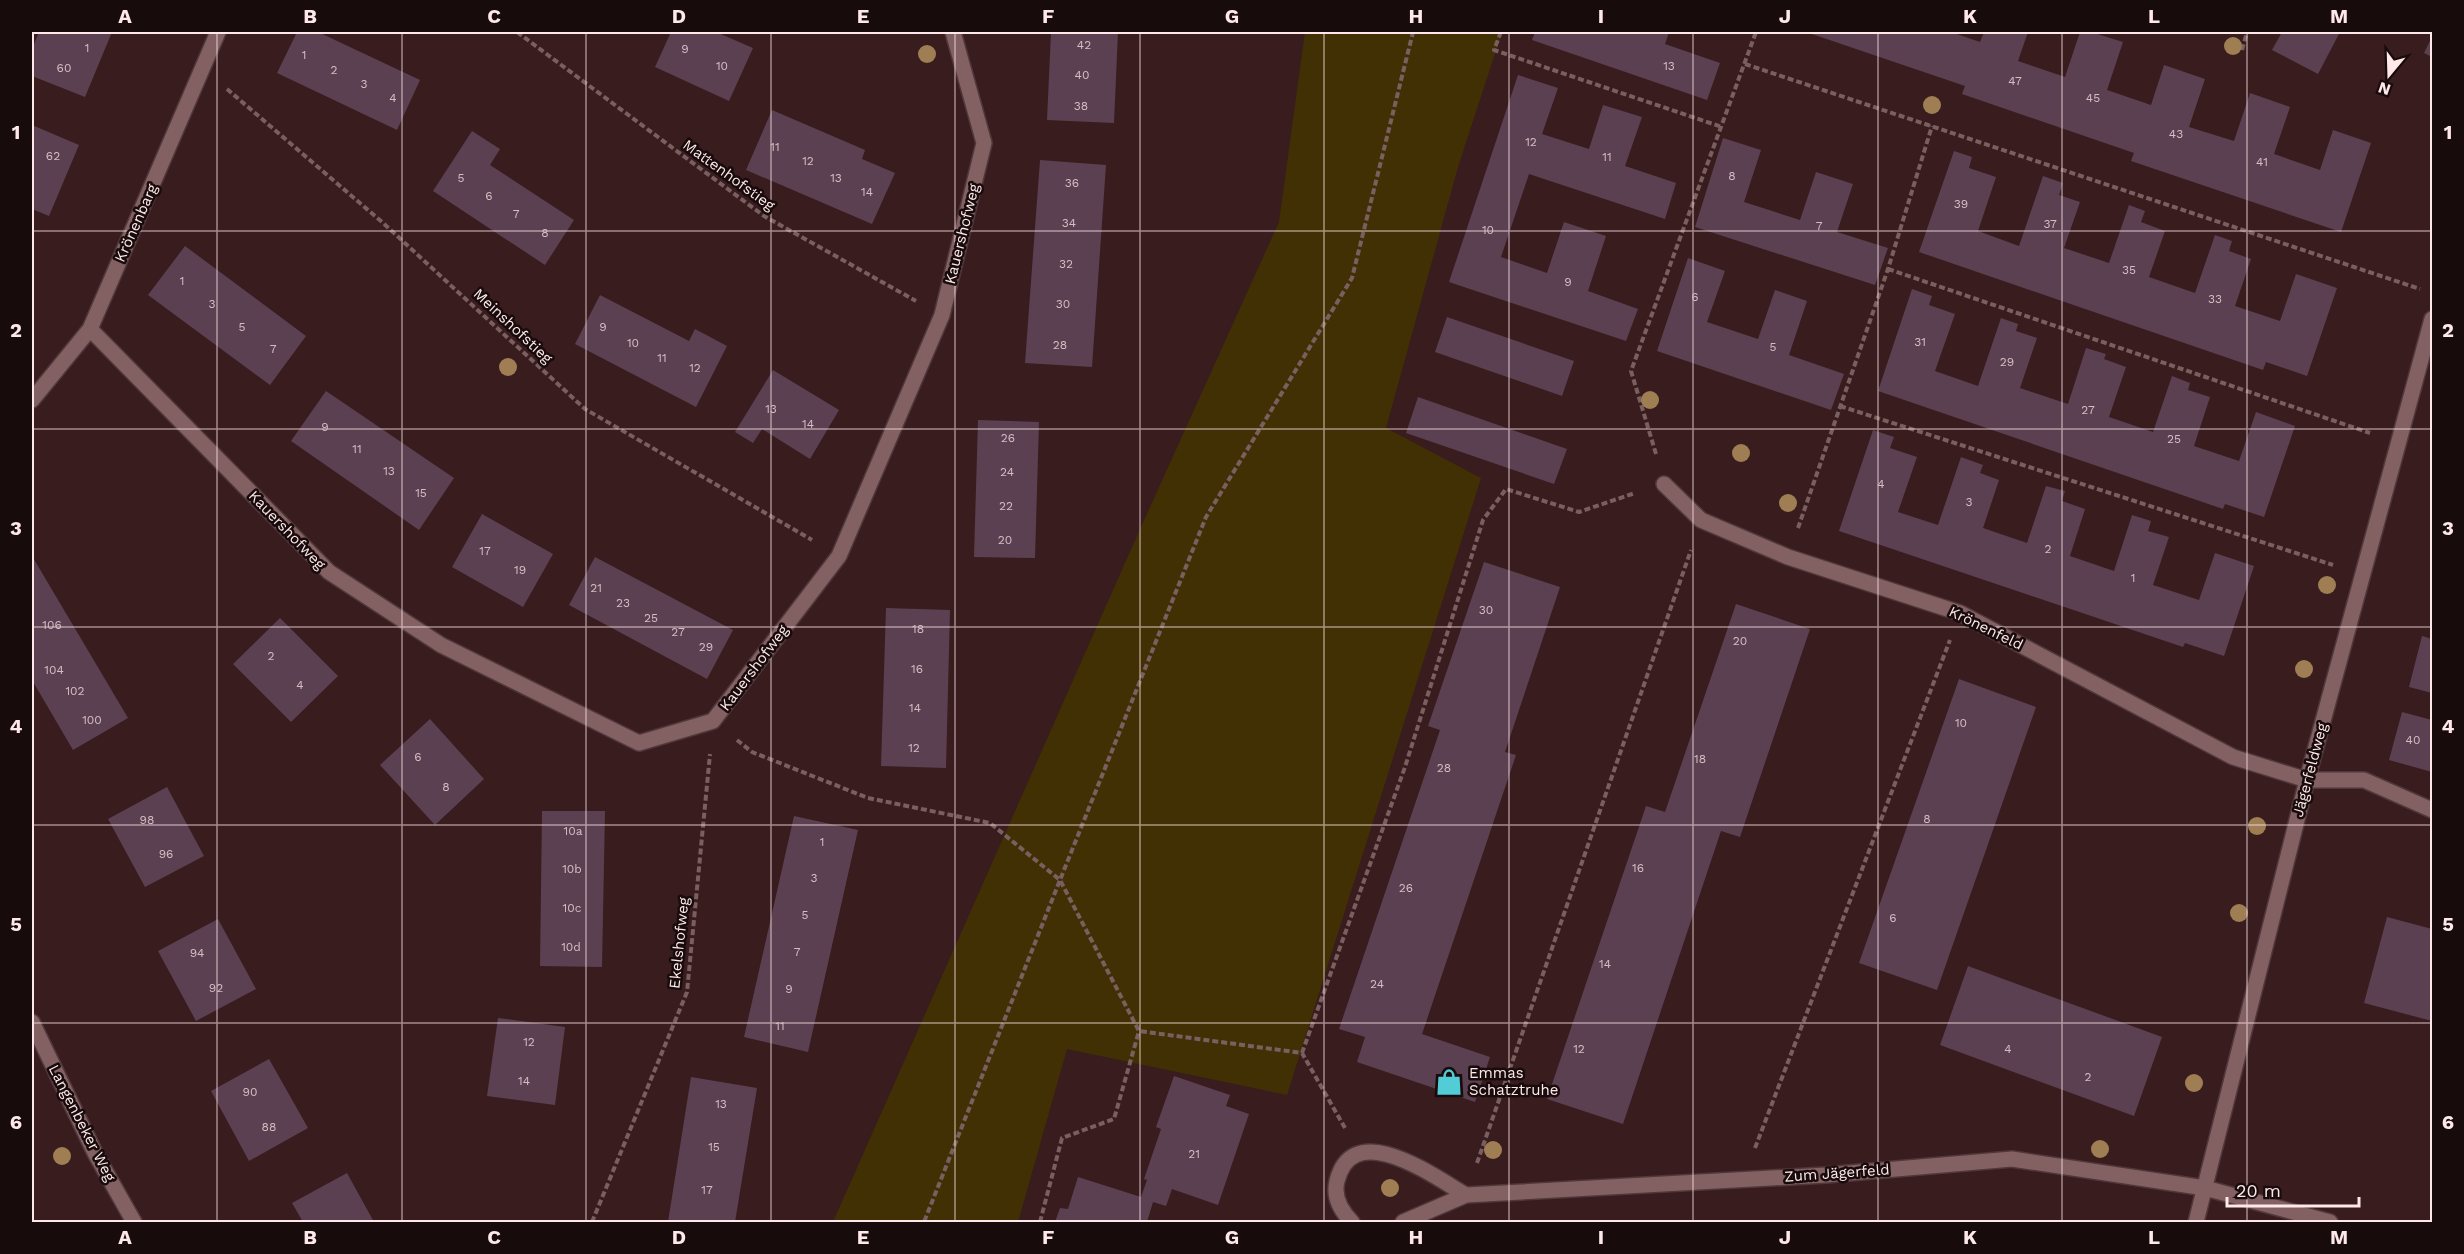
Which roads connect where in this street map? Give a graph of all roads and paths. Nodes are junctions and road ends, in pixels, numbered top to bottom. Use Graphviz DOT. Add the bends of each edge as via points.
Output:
graph roads {
  1 [pos="218,32"];
  2 [pos="517,32"];
  3 [pos="953,32"];
  4 [pos="1413,32"];
  5 [pos="1500,32"];
  6 [pos="1756,32"];
  7 [pos="2247,32"];
  8 [pos="2242,50"];
  9 [pos="1745,64"];
  10 [pos="204,69"];
  11 [pos="1932,126"];
  12 [pos="1722,127"];
  13 [pos="1888,269"];
  14 [pos="2421,290"];
  15 [pos="942,315"];
  16 [pos="2433,319"];
  17 [pos="90,329"];
  18 [pos="32,400"];
  19 [pos="1840,405"];
  20 [pos="2400,442"];
  21 [pos="1664,484"];
  22 [pos="1701,520"];
  23 [pos="839,556"];
  24 [pos="1788,557"];
  25 [pos="2362,574"];
  26 [pos="1960,613"];
  27 [pos="713,721"];
  28 [pos="2307,780"];
  29 [pos="2433,810"];
  30 [pos="1060,880"];
  31 [pos="32,1022"];
  32 [pos="1139,1031"];
  33 [pos="1302,1053"];
  34 [pos="1360,1154"];
  35 [pos="1743,1180"];
  36 [pos="2205,1188"];
  37 [pos="1466,1195"];
  38 [pos="134,1222"];
  39 [pos="592,1222"];
  40 [pos="924,1222"];
  41 [pos="1040,1222"];
  42 [pos="1352,1222"];
  43 [pos="1402,1222"];
  44 [pos="2196,1222"];
  45 [pos="2330,1222"];
  1 -- 10 [label="street, Krönenbarg"];
  2 -- 15 [label="path, Mattenhofstieg" via="764,216"];
  3 -- 15 [label="street, Kauershofweg" via="984,143"];
  4 -- 30 [label="path" via="1352,278 1206,517"];
  5 -- 12 [label="path" via="1494,50"];
  6 -- 9 [label="path"];
  7 -- 8 [label="path"];
  9 -- 11 [label="path"];
  9 -- 12 [label="path"];
  10 -- 17 [label="street, Krönenbarg"];
  10 -- 23 [label="path, Meinshofstieg" via="382,222 585,409"];
  11 -- 13 [label="path"];
  11 -- 14 [label="path"];
  12 -- 21 [label="path" via="1631,370"];
  13 -- 19 [label="path"];
  13 -- 20 [label="path"];
  15 -- 23 [label="street, Kauershofweg"];
  16 -- 20 [label="street, Jägerfeldweg"];
  17 -- 18 [label="street, Krönenbarg"];
  17 -- 27 [label="street, Kauershofweg" via="329,572 441,645 639,742"];
  19 -- 24 [label="path"];
  19 -- 25 [label="path"];
  20 -- 25 [label="street, Jägerfeldweg"];
  21 -- 22 [label="street, Krönenfeld"];
  21 -- 33 [label="path" via="1579,512 1506,489 1483,520 1405,767"];
  22 -- 24 [label="street, Krönenfeld"];
  22 -- 37 [label="path"];
  23 -- 27 [label="street, Kauershofweg"];
  24 -- 26 [label="street, Krönenfeld"];
  25 -- 28 [label="street, Jägerfeldweg"];
  26 -- 28 [label="street, Krönenfeld" via="2233,757"];
  26 -- 35 [label="path"];
  27 -- 30 [label="path" via="752,752 868,798 990,823"];
  27 -- 39 [label="path, Ekelshofweg" via="687,992"];
  28 -- 29 [label="street, Krönenfeld" via="2364,780"];
  28 -- 36 [label="street, Jägerfeldweg"];
  30 -- 32 [label="path"];
  30 -- 40 [label="path"];
  31 -- 38 [label="street, Langenbeker Weg" via="95,1153"];
  32 -- 33 [label="path"];
  32 -- 41 [label="path" via="1114,1119 1062,1138"];
  33 -- 34 [label="path"];
  34 -- 37 [label="street" via="1371,1151 1396,1156"];
  34 -- 42 [label="street" via="1341,1170 1337,1181 1339,1205"];
  35 -- 36 [label="street, Zum Jägerfeld" via="2012,1159"];
  35 -- 37 [label="street, Zum Jägerfeld"];
  36 -- 44 [label="street, Jägerfeldweg"];
  36 -- 45 [label="street, Zum Jägerfeld"];
  37 -- 43 [label="street, Zum Jägerfeld"];
}
